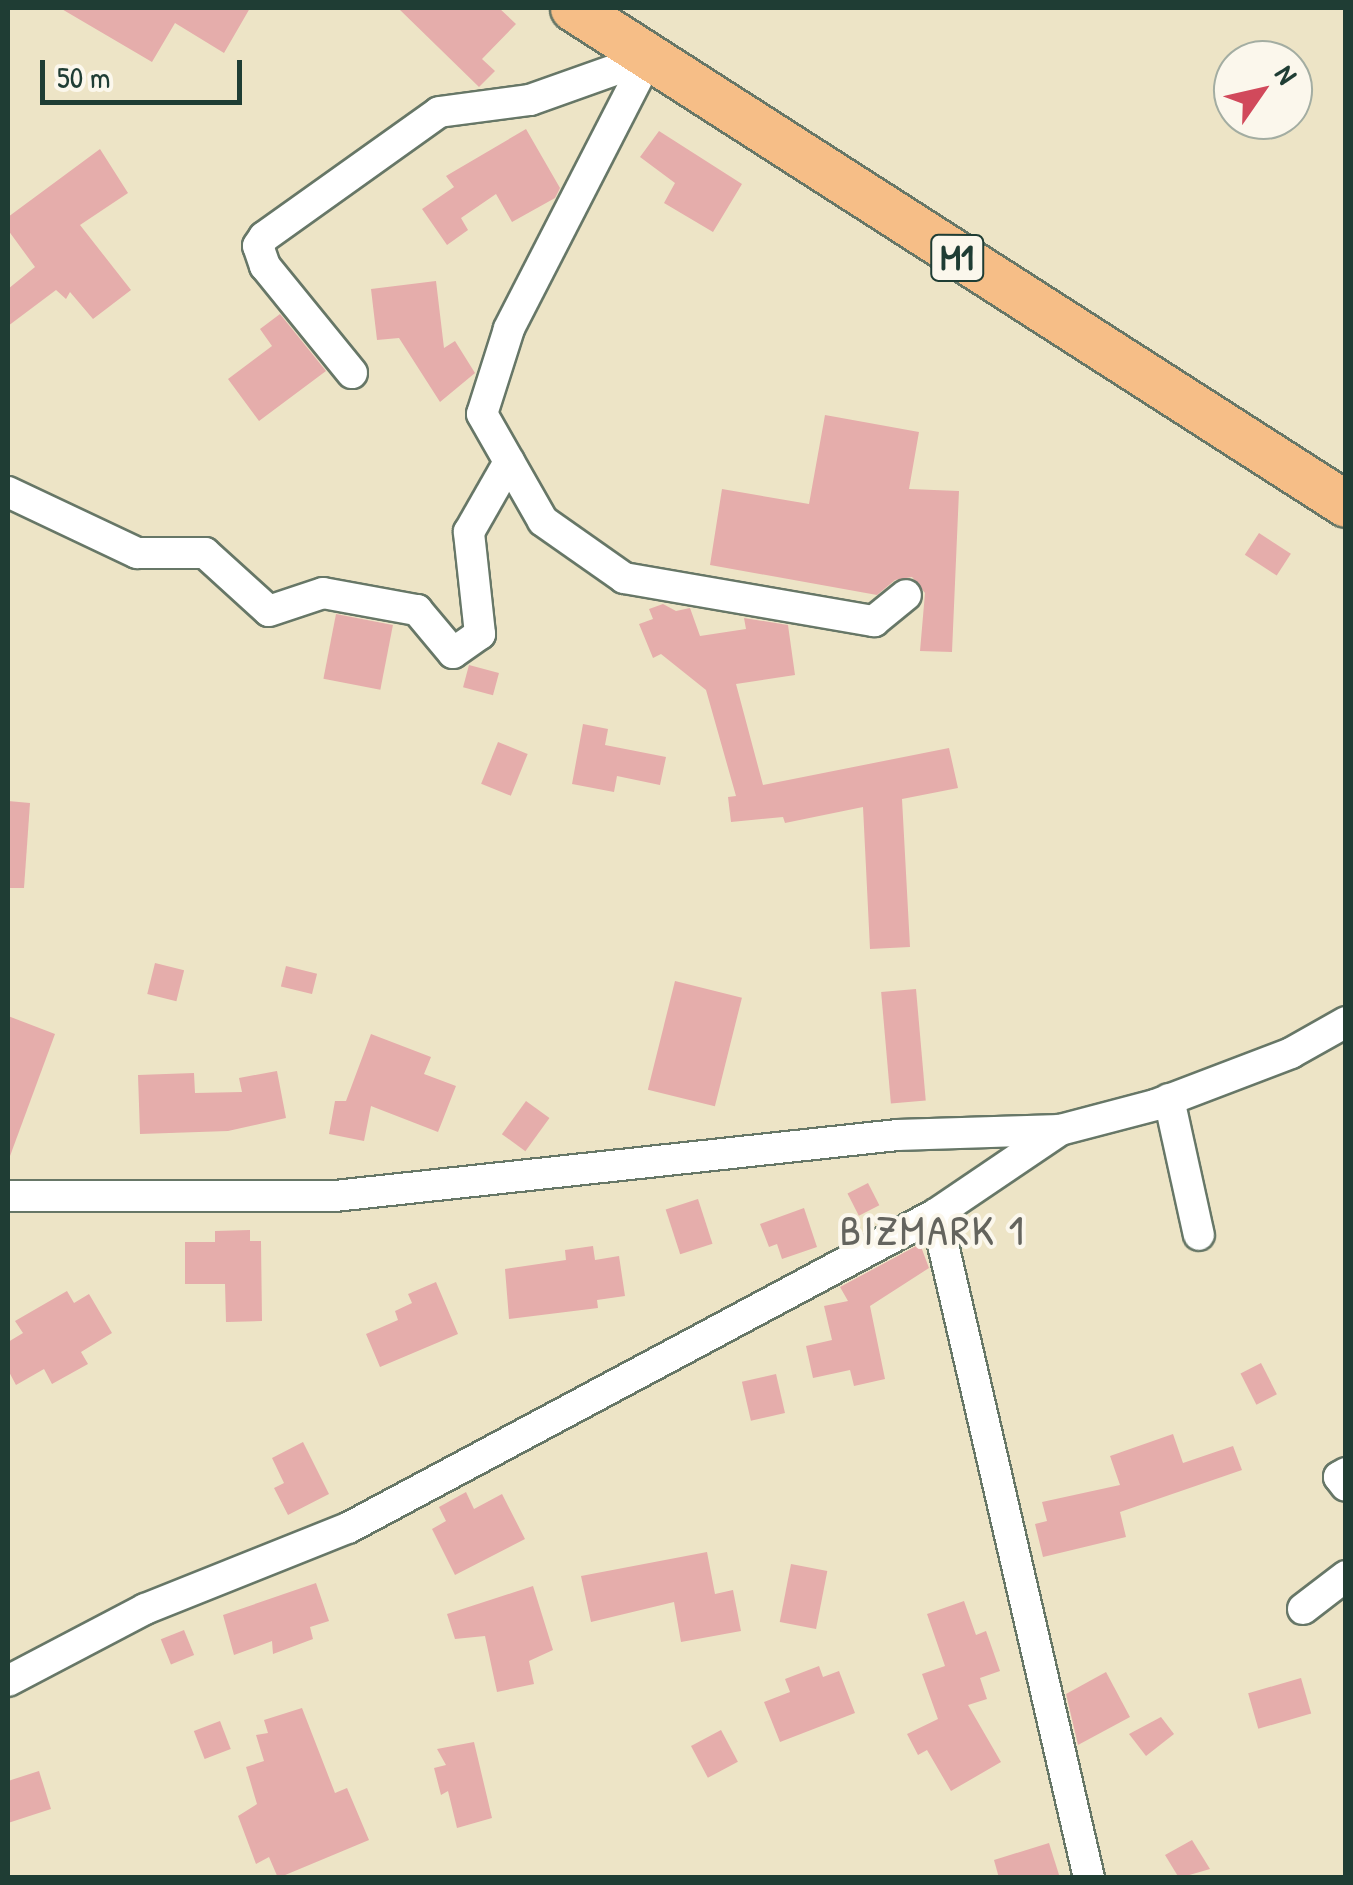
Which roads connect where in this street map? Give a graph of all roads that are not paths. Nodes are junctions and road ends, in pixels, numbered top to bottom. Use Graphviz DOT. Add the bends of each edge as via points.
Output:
graph roads {
  1 [pos="572,8"];
  2 [pos="648,58"];
  3 [pos="352,373"];
  4 [pos="509,462"];
  5 [pos="8,492"];
  6 [pos="1346,504"];
  7 [pos="906,596"];
  8 [pos="1346,1022"];
  9 [pos="1168,1100"];
  10 [pos="1060,1130"];
  11 [pos="8,1196"];
  12 [pos="936,1214"];
  13 [pos="1199,1235"];
  14 [pos="1346,1473"];
  15 [pos="1346,1486"];
  16 [pos="1346,1576"];
  17 [pos="1303,1609"];
  18 [pos="8,1680"];
  19 [pos="1089,1878"];
  1 -- 2 [label="highway, M1"];
  2 -- 3 [label="street" via="530,100 439,112 264,238 258,246 265,266"];
  2 -- 4 [label="street" via="509,329 482,414"];
  2 -- 6 [label="highway, M1"];
  4 -- 5 [label="street" via="469,532 480,634 453,653 416,610 322,594 270,611 205,553 138,553"];
  4 -- 7 [label="street" via="543,521 624,578 874,622"];
  8 -- 9 [label="street" via="1291,1053"];
  9 -- 10 [label="street"];
  9 -- 13 [label="street"];
  10 -- 11 [label="street" via="897,1135 568,1176 335,1196"];
  10 -- 12 [label="street"];
  12 -- 18 [label="street" via="348,1528 145,1609"];
  12 -- 19 [label="street"];
  14 -- 15 [label="street" via="1339,1477"];
  16 -- 17 [label="street"];
}
